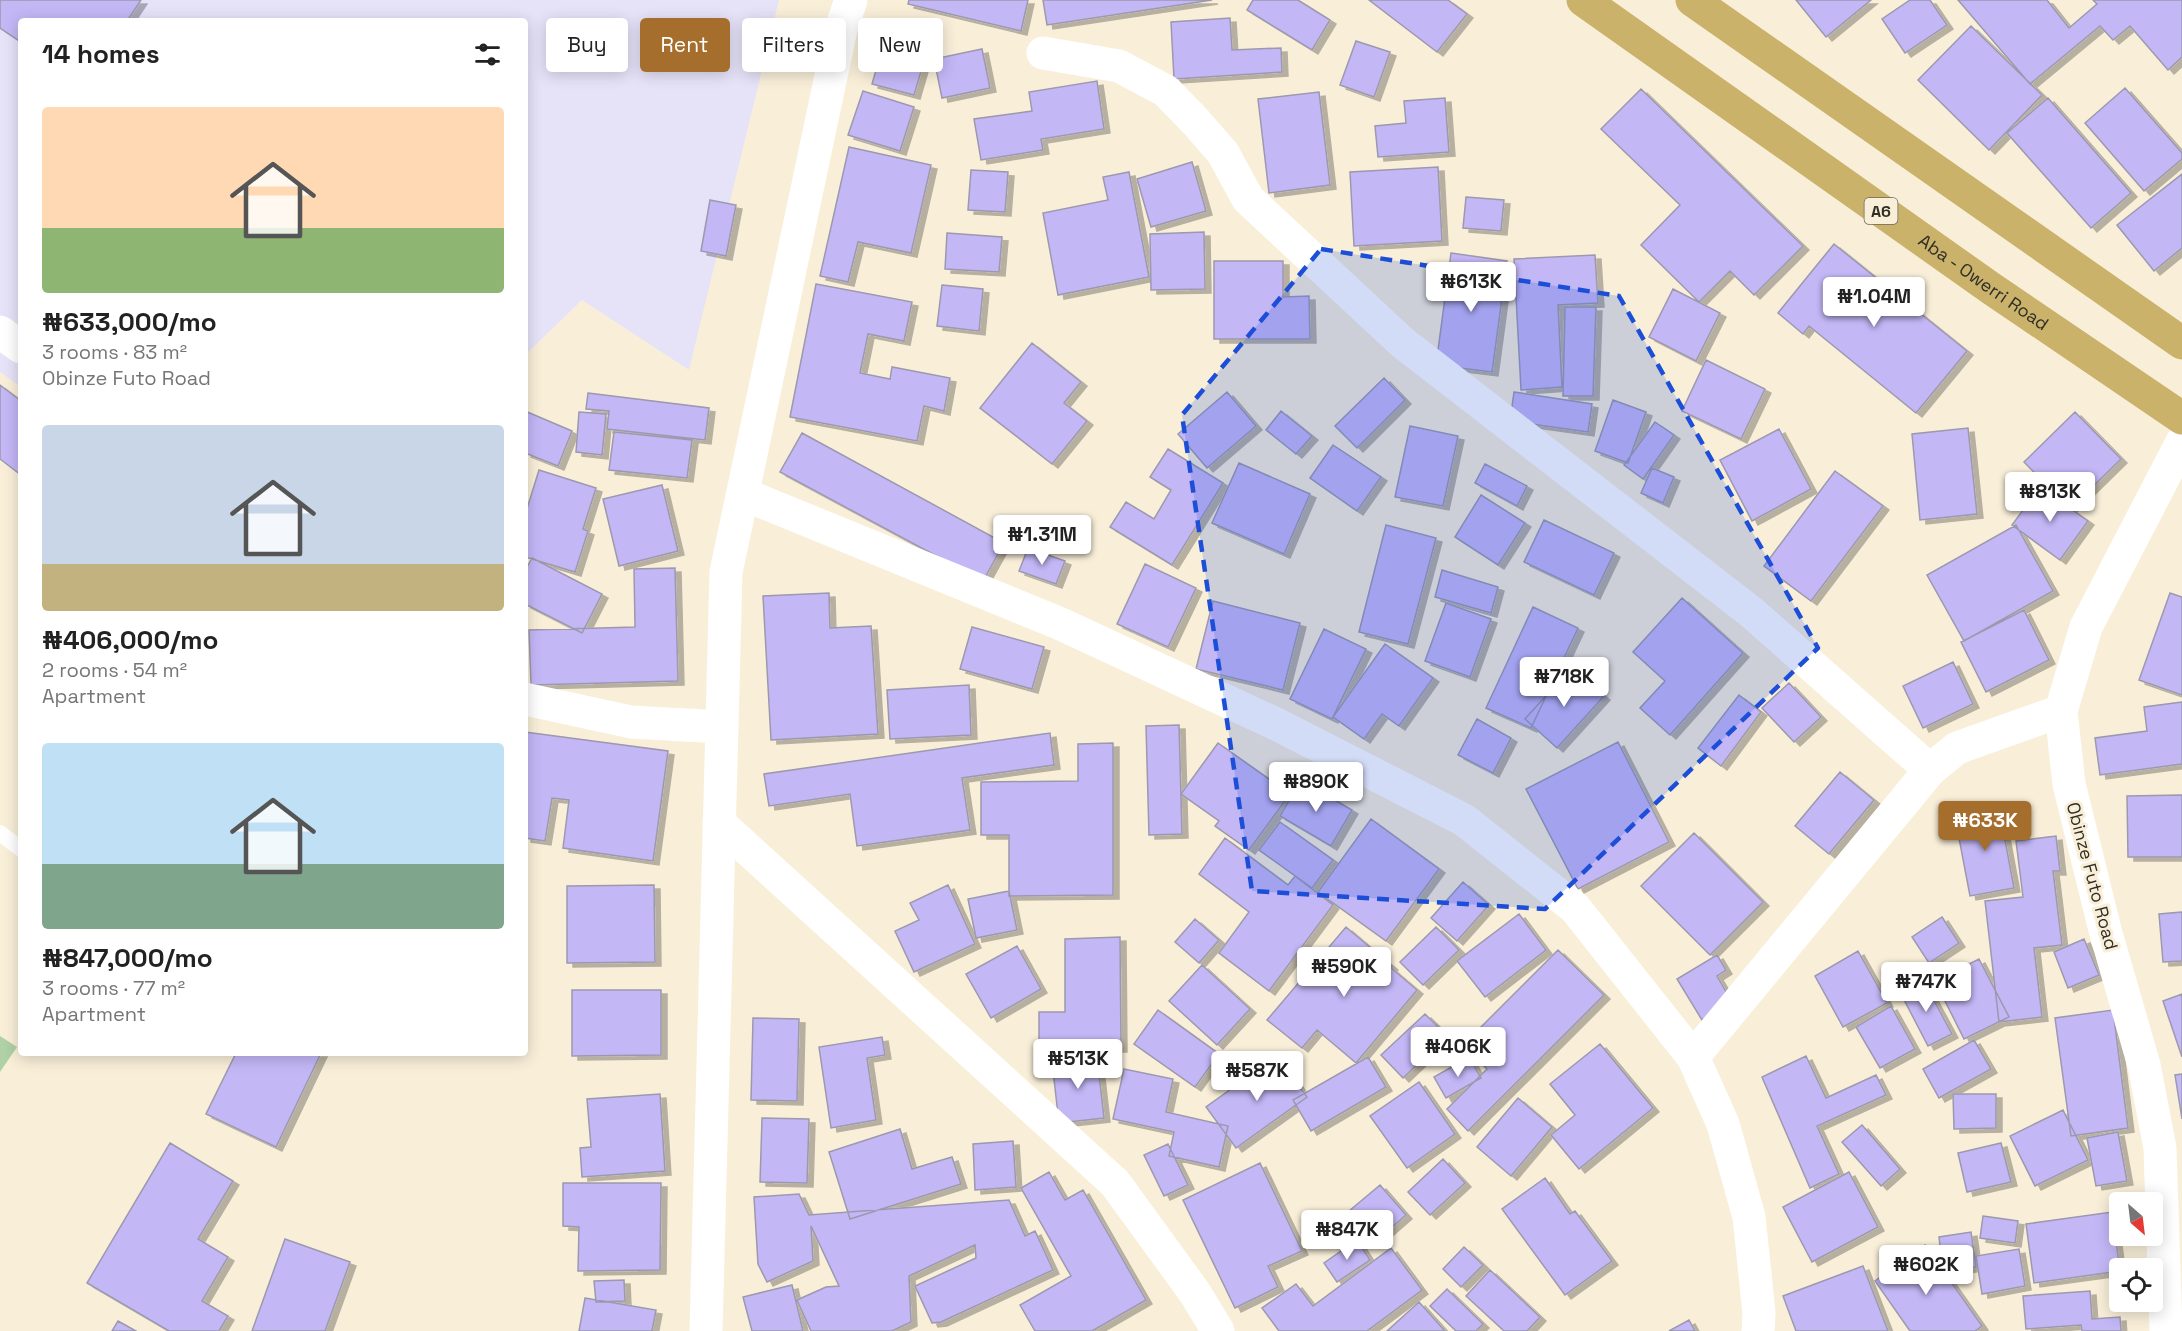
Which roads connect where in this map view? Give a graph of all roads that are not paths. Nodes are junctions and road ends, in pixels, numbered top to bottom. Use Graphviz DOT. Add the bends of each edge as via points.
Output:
graph roads {
  1 [pos="851,0"];
  2 [pos="1583,0"];
  3 [pos="1692,0"];
  4 [pos="1043,53"];
  5 [pos="0,332"];
  6 [pos="2182,343"];
  7 [pos="18,345"];
  8 [pos="2182,418"];
  9 [pos="2182,442"];
  10 [pos="742,494"];
  11 [pos="528,700"];
  12 [pos="2061,711"];
  13 [pos="722,727"];
  14 [pos="1930,770"];
  15 [pos="719,823"];
  16 [pos="0,833"];
  17 [pos="18,847"];
  18 [pos="1694,1057"];
  19 [pos="706,1331"];
  20 [pos="1218,1331"];
  21 [pos="1758,1331"];
  22 [pos="2166,1331"];
  1 -- 10 [label="street" via="841,29"];
  2 -- 8 [label="highway, Aba - Owerri Road / A6"];
  3 -- 6 [label="highway"];
  4 -- 14 [label="street" via="1119,66 1166,91 1223,153 1248,200 1402,343 1751,612"];
  5 -- 7 [label="street"];
  9 -- 12 [label="street, Obinze Futo Road" via="2086,627"];
  10 -- 13 [label="street" via="726,572"];
  10 -- 18 [label="street" via="1061,624 1276,724 1464,820 1575,908"];
  11 -- 13 [label="street" via="631,722"];
  12 -- 14 [label="street" via="1957,748"];
  12 -- 22 [label="street, Obinze Futo Road" via="2068,784 2144,1065 2160,1148"];
  13 -- 15 [label="street"];
  14 -- 18 [label="street"];
  15 -- 19 [label="street"];
  15 -- 20 [label="street" via="1114,1183 1195,1293"];
  16 -- 17 [label="lane"];
  18 -- 21 [label="street" via="1723,1124 1749,1217"];
}
